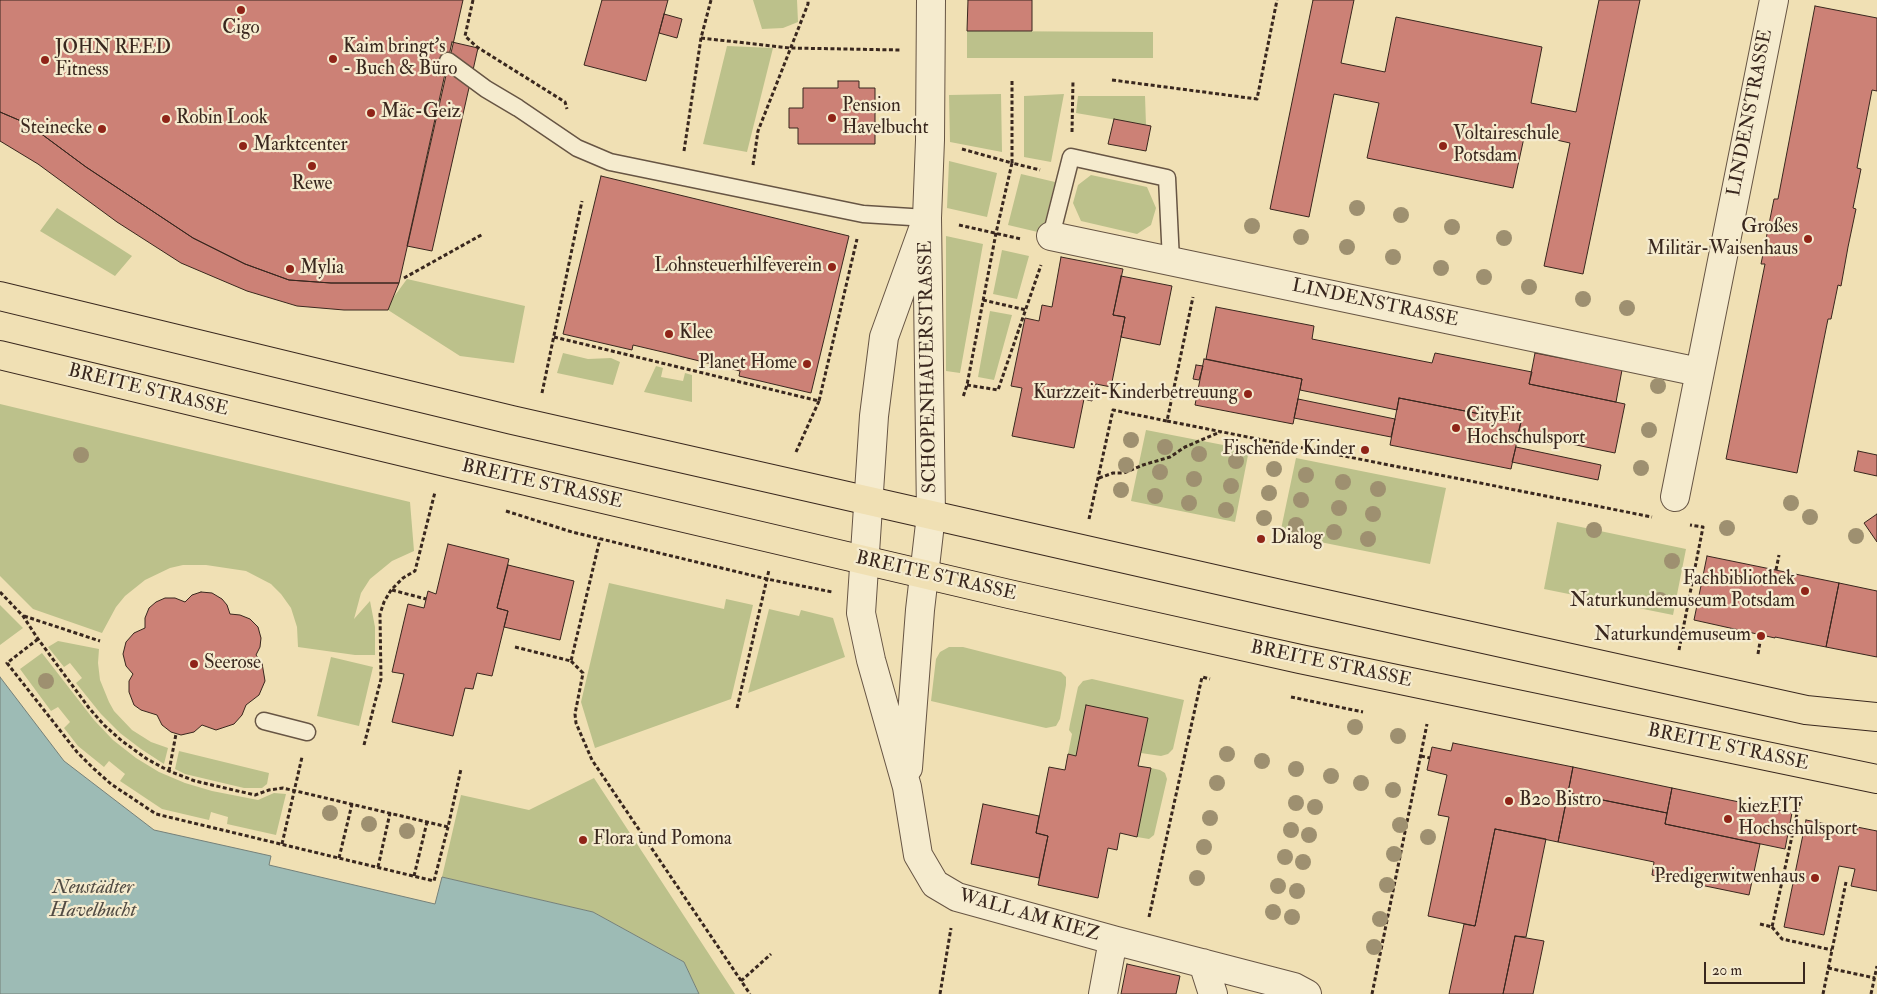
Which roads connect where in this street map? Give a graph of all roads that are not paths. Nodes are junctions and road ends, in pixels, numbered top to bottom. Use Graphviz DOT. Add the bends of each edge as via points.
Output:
graph roads {
  1 [pos="931,0"];
  2 [pos="1774,0"];
  3 [pos="448,61"];
  4 [pos="926,218"];
  5 [pos="1050,236"];
  6 [pos="1171,261"];
  7 [pos="0,296"];
  8 [pos="0,355"];
  9 [pos="1699,372"];
  10 [pos="1674,497"];
  11 [pos="868,500"];
  12 [pos="931,515"];
  13 [pos="864,560"];
  14 [pos="924,574"];
  15 [pos="1877,717"];
  16 [pos="264,721"];
  17 [pos="307,732"];
  18 [pos="1877,779"];
  19 [pos="907,787"];
  20 [pos="1112,940"];
  21 [pos="1202,963"];
  22 [pos="1103,994"];
  23 [pos="1213,994"];
  24 [pos="1307,994"];
  1 -- 4 [label="street, SCHOPENHAUERSTRASSE"];
  2 -- 9 [label="street, LINDENSTRASSE"];
  3 -- 4 [label="lane" via="577,148 610,162 863,214"];
  4 -- 11 [label="street, SCHOPENHAUERSTRASSE" via="884,337"];
  4 -- 12 [label="street, SCHOPENHAUERSTRASSE"];
  5 -- 6 [label="street, LINDENSTRASSE"];
  5 -- 6 [label="lane" via="1071,157 1167,178"];
  6 -- 9 [label="street, LINDENSTRASSE"];
  7 -- 11 [label="main road" via="512,420"];
  8 -- 13 [label="main road, BREITE STRASSE"];
  9 -- 10 [label="street, LINDENSTRASSE"];
  11 -- 12 [label="main road"];
  11 -- 13 [label="street, SCHOPENHAUERSTRASSE"];
  12 -- 14 [label="street, WALL AM KIEZ"];
  12 -- 15 [label="main road" via="1806,710"];
  13 -- 14 [label="main road, BREITE STRASSE"];
  13 -- 19 [label="street, WALL AM KIEZ" via="861,613"];
  14 -- 18 [label="main road, BREITE STRASSE" via="1300,659"];
  14 -- 19 [label="street, WALL AM KIEZ"];
  16 -- 17 [label="lane"];
  19 -- 20 [label="street, WALL AM KIEZ" via="918,855 935,884 957,897"];
  20 -- 21 [label="street"];
  20 -- 22 [label="street, WALL AM KIEZ"];
  21 -- 23 [label="street"];
  21 -- 24 [label="street" via="1294,987"];
}
